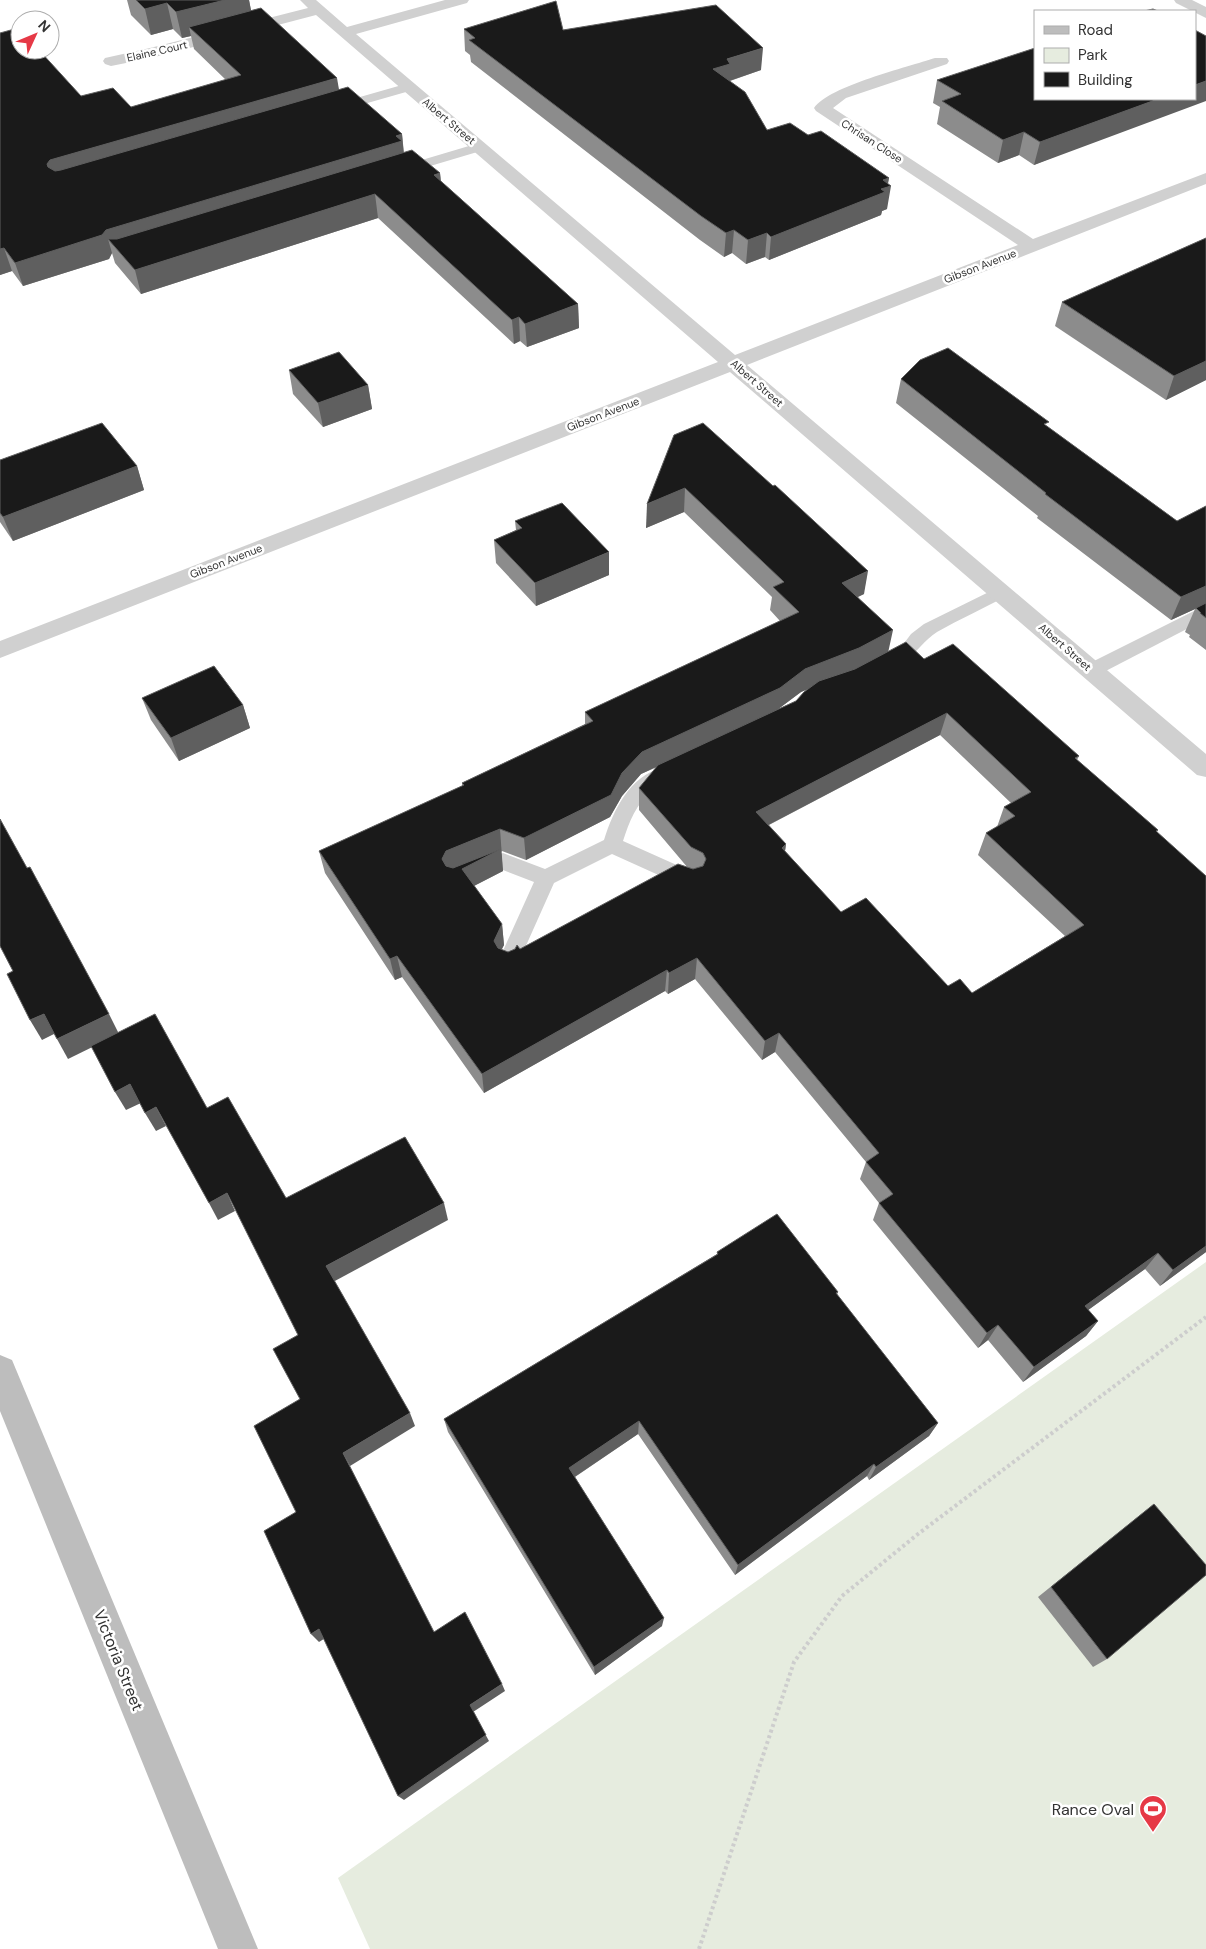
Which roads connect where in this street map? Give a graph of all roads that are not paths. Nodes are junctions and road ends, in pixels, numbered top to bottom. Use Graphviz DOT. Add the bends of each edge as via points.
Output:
graph roads {
  1 [pos="462,0"];
  2 [pos="1181,0"];
  3 [pos="313,5"];
  4 [pos="1206,13"];
  5 [pos="344,32"];
  6 [pos="111,61"];
  7 [pos="941,61"];
  8 [pos="409,87"];
  9 [pos="325,112"];
  10 [pos="479,147"];
  11 [pos="384,176"];
  12 [pos="1206,178"];
  13 [pos="1031,246"];
  14 [pos="733,363"];
  15 [pos="1001,592"];
  16 [pos="1206,611"];
  17 [pos="0,650"];
  18 [pos="875,670"];
  19 [pos="1092,670"];
  20 [pos="684,765"];
  21 [pos="1206,768"];
  22 [pos="612,845"];
  23 [pos="546,878"];
  24 [pos="457,880"];
  25 [pos="692,881"];
  26 [pos="509,962"];
  27 [pos="0,1371"];
  28 [pos="238,1949"];
  1 -- 5 [label="street"];
  2 -- 4 [label="street"];
  3 -- 5 [label="street, Albert Street"];
  3 -- 6 [label="street, Elaine Court" via="151,54"];
  5 -- 8 [label="street, Albert Street"];
  7 -- 13 [label="street, Chrisan Close" via="840,96 822,108"];
  8 -- 9 [label="lane"];
  8 -- 10 [label="street, Albert Street"];
  10 -- 11 [label="lane"];
  10 -- 14 [label="street, Albert Street"];
  12 -- 13 [label="street, Gibson Avenue"];
  13 -- 14 [label="street, Gibson Avenue"];
  14 -- 15 [label="street, Albert Street"];
  14 -- 17 [label="street, Gibson Avenue"];
  15 -- 18 [label="lane" via="930,628 908,650"];
  15 -- 19 [label="street, Albert Street"];
  16 -- 19 [label="lane"];
  19 -- 21 [label="street, Albert Street"];
  20 -- 22 [label="lane" via="640,788 626,808"];
  22 -- 23 [label="lane"];
  22 -- 25 [label="lane"];
  23 -- 24 [label="lane" via="503,861"];
  23 -- 26 [label="lane"];
  27 -- 28 [label="street, Victoria Street"];
}
